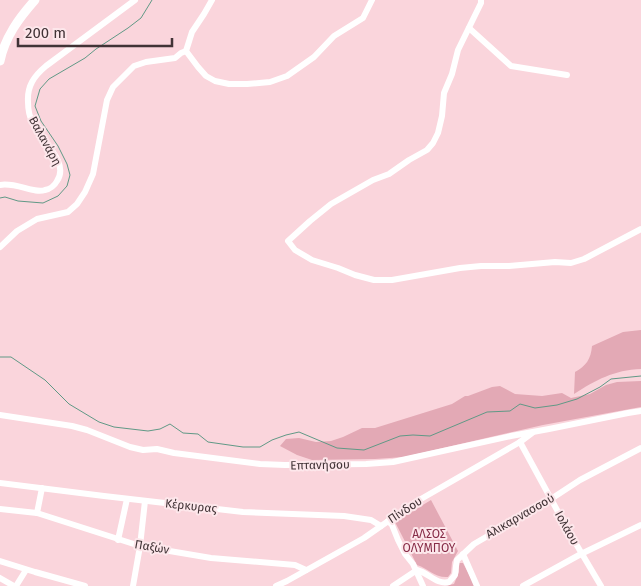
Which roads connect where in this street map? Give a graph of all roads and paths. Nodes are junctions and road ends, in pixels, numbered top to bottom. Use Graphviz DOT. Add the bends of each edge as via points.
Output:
graph roads {
  1 [pos="35,0"];
  2 [pos="135,0"];
  3 [pos="212,0"];
  4 [pos="372,0"];
  5 [pos="481,0"];
  6 [pos="469,28"];
  7 [pos="186,51"];
  8 [pos="0,61"];
  9 [pos="567,75"];
  10 [pos="0,185"];
  11 [pos="641,229"];
  12 [pos="0,247"];
  13 [pos="641,411"];
  14 [pos="0,415"];
  15 [pos="533,432"];
  16 [pos="520,442"];
  17 [pos="641,448"];
  18 [pos="0,483"];
  19 [pos="42,488"];
  20 [pos="551,498"];
  21 [pos="126,499"];
  22 [pos="145,501"];
  23 [pos="0,509"];
  24 [pos="37,513"];
  25 [pos="388,520"];
  26 [pos="641,525"];
  27 [pos="381,526"];
  28 [pos="118,540"];
  29 [pos="140,546"];
  30 [pos="463,554"];
  31 [pos="581,554"];
  32 [pos="0,561"];
  33 [pos="26,570"];
  34 [pos="306,570"];
  35 [pos="415,570"];
  36 [pos="0,578"];
  37 [pos="531,583"];
  38 [pos="286,584"];
  39 [pos="80,585"];
  40 [pos="15,586"];
  41 [pos="133,586"];
  42 [pos="276,586"];
  43 [pos="393,586"];
  44 [pos="423,586"];
  45 [pos="477,586"];
  46 [pos="523,586"];
  47 [pos="601,586"];
  1 -- 8 [label="main road" via="12,30"];
  2 -- 10 [label="street, Βαλανάρη" via="46,66 30,85 31,118 60,166 56,183 41,191 11,184"];
  3 -- 7 [label="street" via="192,32"];
  4 -- 7 [label="street" via="363,18 334,36 314,57 288,76 270,82 229,84 214,81"];
  5 -- 6 [label="street"];
  6 -- 9 [label="street" via="511,66"];
  6 -- 11 [label="street" via="444,93 442,116 434,143 390,174 331,204 288,241 295,250 312,260 364,278 392,280 460,268 571,263"];
  7 -- 12 [label="street" via="175,58 134,66 119,81 107,100 93,174 86,192 68,212 37,219"];
  13 -- 15 [label="street, Επτανήσου"];
  14 -- 15 [label="street, Επτανήσου" via="72,426 143,450 157,449 277,465 385,463"];
  15 -- 16 [label="street, Πίνδου"];
  16 -- 20 [label="street, Ιολάου"];
  16 -- 25 [label="street, Πίνδου"];
  17 -- 20 [label="street, Αλικαρνασσού"];
  18 -- 19 [label="street, Κέρκυρας"];
  19 -- 21 [label="street, Κέρκυρας"];
  19 -- 24 [label="street"];
  20 -- 30 [label="street, Αλικαρνασσού" via="483,538"];
  20 -- 31 [label="street, Ιολάου"];
  21 -- 22 [label="street, Κέρκυρας"];
  21 -- 28 [label="street"];
  22 -- 27 [label="street, Κέρκυρας" via="243,512 344,516 371,520"];
  22 -- 29 [label="street"];
  23 -- 24 [label="street, Παξών"];
  24 -- 28 [label="street, Παξών"];
  25 -- 27 [label="street, Πίνδου"];
  25 -- 35 [label="street"];
  26 -- 31 [label="street"];
  27 -- 34 [label="street, Πίνδου"];
  28 -- 29 [label="street, Παξών"];
  29 -- 34 [label="street, Παξών" via="211,558 295,565"];
  29 -- 41 [label="street"];
  30 -- 35 [label="street, Αλικαρνασσού" via="456,562 454,577 448,583"];
  30 -- 45 [label="street"];
  31 -- 37 [label="street"];
  31 -- 47 [label="street, Ιολάου"];
  32 -- 33 [label="street"];
  33 -- 39 [label="street"];
  33 -- 40 [label="street"];
  34 -- 38 [label="street, Πίνδου"];
  35 -- 43 [label="street"];
  35 -- 44 [label="street"];
  36 -- 40 [label="street"];
  37 -- 46 [label="street"];
  38 -- 42 [label="street, Πίνδου"];
}
